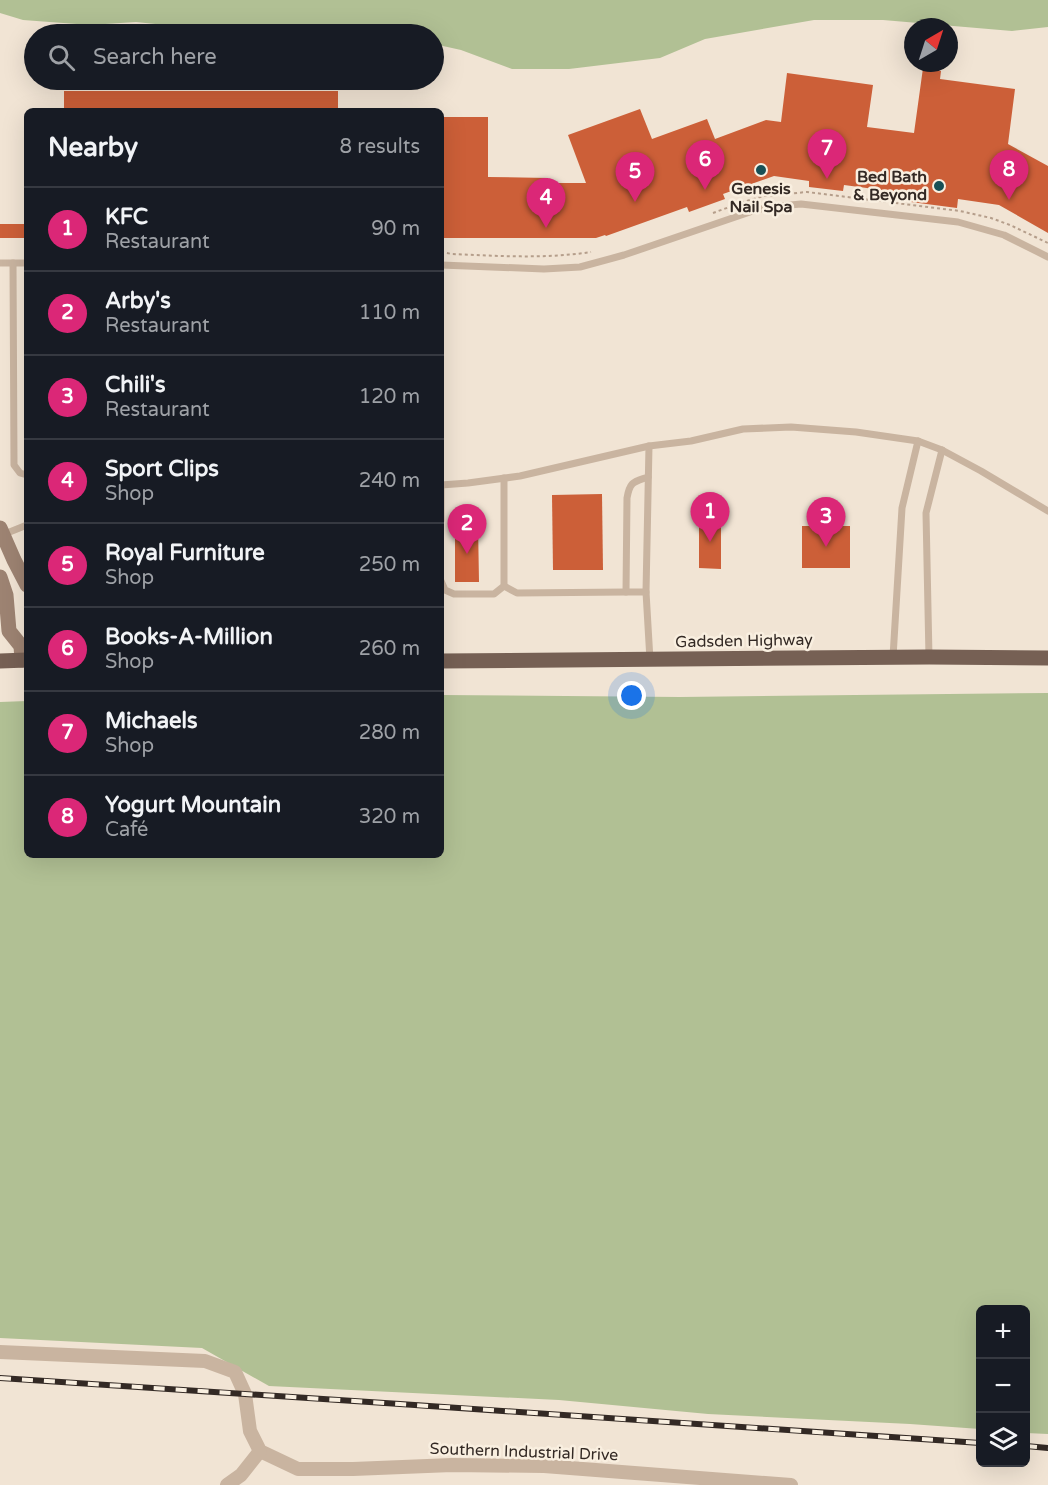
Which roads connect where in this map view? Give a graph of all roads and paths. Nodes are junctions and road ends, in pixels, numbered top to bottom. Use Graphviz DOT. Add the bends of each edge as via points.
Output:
graph roads {
  1 [pos="1048,257"];
  2 [pos="0,263"];
  3 [pos="13,263"];
  4 [pos="24,263"];
  5 [pos="444,265"];
  6 [pos="918,441"];
  7 [pos="649,446"];
  8 [pos="942,450"];
  9 [pos="24,474"];
  10 [pos="648,477"];
  11 [pos="504,478"];
  12 [pos="444,484"];
  13 [pos="1048,511"];
  14 [pos="24,526"];
  15 [pos="1,531"];
  16 [pos="0,577"];
  17 [pos="24,579"];
  18 [pos="504,586"];
  19 [pos="444,588"];
  20 [pos="626,592"];
  21 [pos="646,592"];
  22 [pos="24,652"];
  23 [pos="893,657"];
  24 [pos="929,657"];
  25 [pos="1048,658"];
  26 [pos="650,660"];
  27 [pos="0,661"];
  28 [pos="444,661"];
  29 [pos="0,1352"];
  30 [pos="260,1451"];
  31 [pos="227,1485"];
  32 [pos="791,1485"];
  1 -- 5 [label="lane" via="1004,235 958,222 801,204 750,212 580,267"];
  2 -- 3 [label="lane"];
  3 -- 4 [label="lane"];
  3 -- 9 [label="lane" via="14,465"];
  6 -- 7 [label="lane" via="791,427 743,429"];
  6 -- 8 [label="lane"];
  6 -- 23 [label="lane" via="902,508"];
  7 -- 10 [label="lane"];
  7 -- 11 [label="lane"];
  8 -- 13 [label="lane"];
  8 -- 24 [label="lane" via="926,513"];
  10 -- 20 [label="lane" via="629,486"];
  10 -- 21 [label="lane"];
  11 -- 12 [label="lane"];
  11 -- 18 [label="lane"];
  14 -- 15 [label="lane"];
  15 -- 17 [label="street"];
  16 -- 22 [label="street" via="9,631"];
  18 -- 19 [label="lane" via="494,594 454,594"];
  18 -- 20 [label="lane" via="517,593"];
  20 -- 21 [label="lane"];
  21 -- 26 [label="lane"];
  22 -- 27 [label="main road"];
  23 -- 24 [label="main road, Gadsden Highway"];
  23 -- 26 [label="main road, Gadsden Highway"];
  24 -- 25 [label="main road, Gadsden Highway"];
  26 -- 28 [label="main road, Gadsden Highway"];
  29 -- 30 [label="street" via="205,1361 235,1372 245,1394 250,1431"];
  30 -- 31 [label="street" via="241,1475"];
  30 -- 32 [label="street, Southern Industrial Drive" via="298,1468 544,1466"];
}
